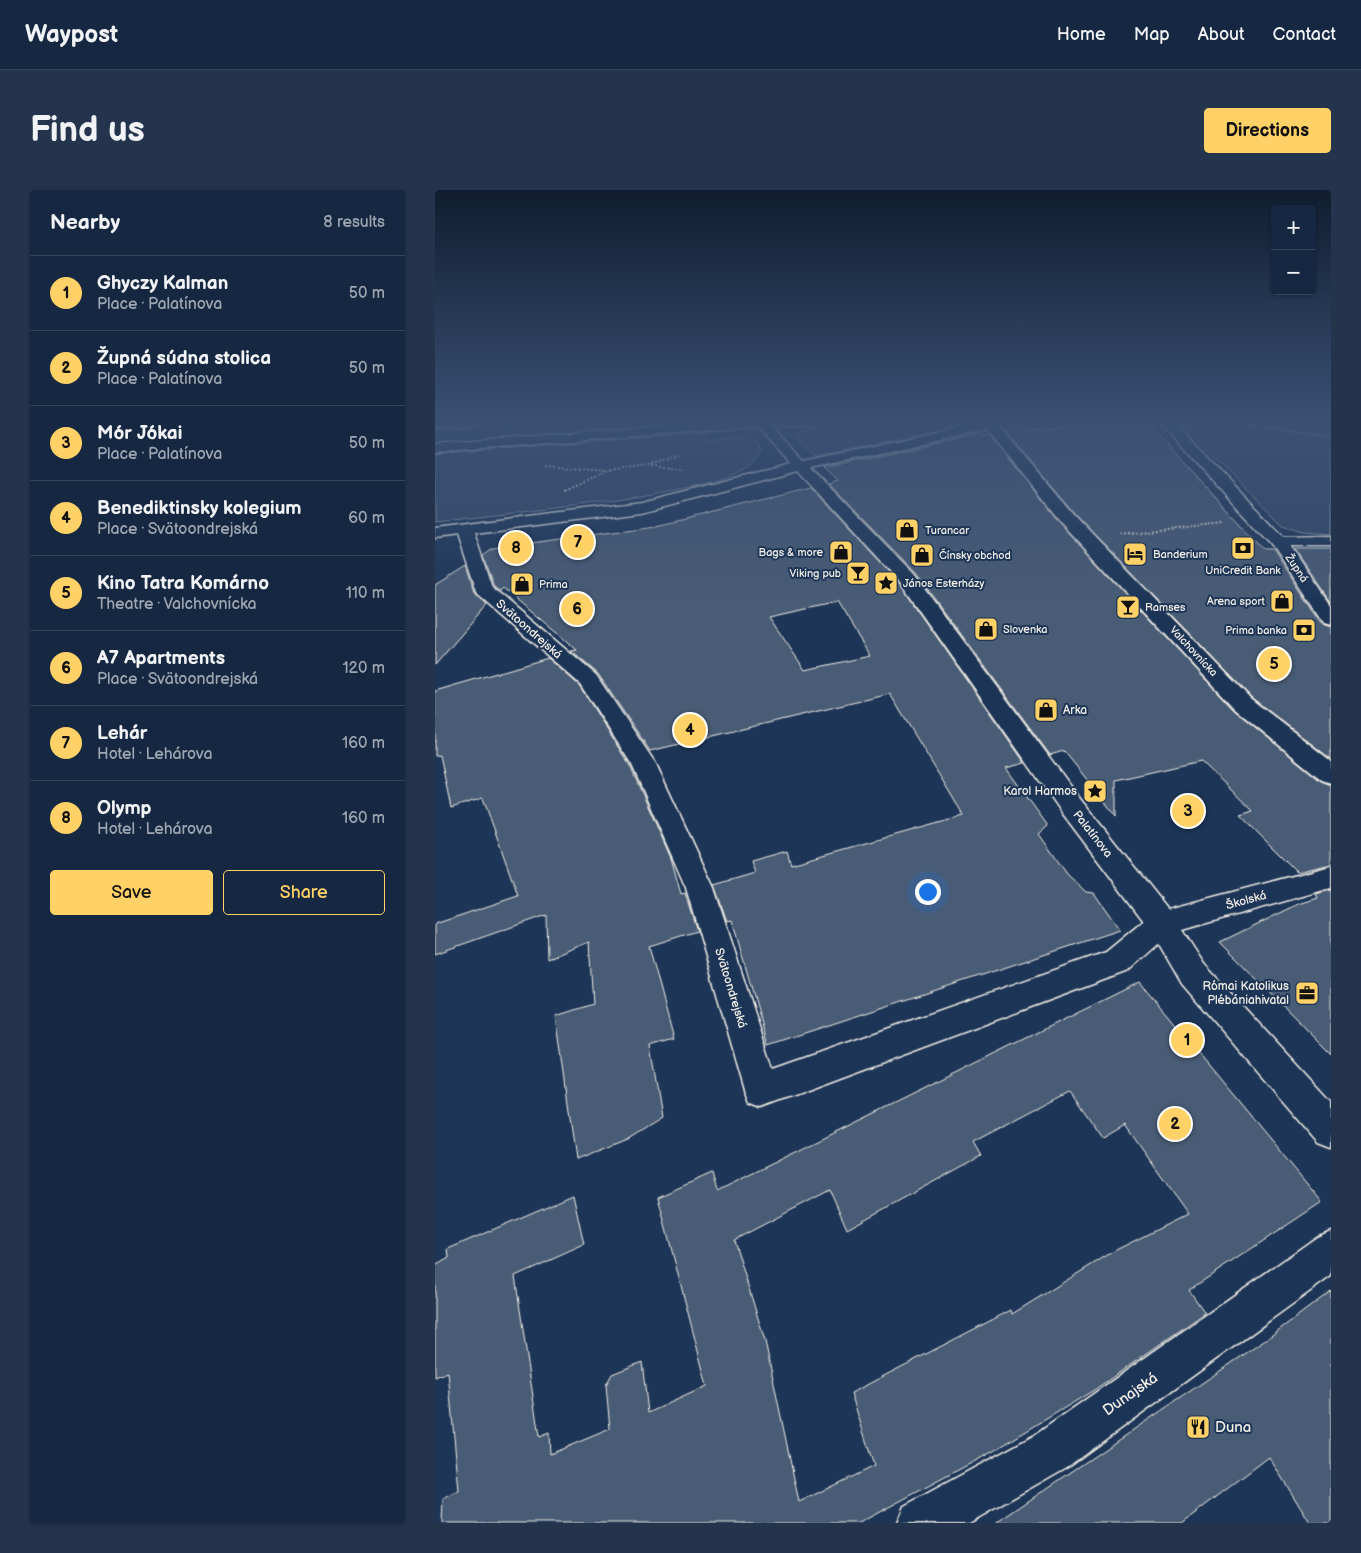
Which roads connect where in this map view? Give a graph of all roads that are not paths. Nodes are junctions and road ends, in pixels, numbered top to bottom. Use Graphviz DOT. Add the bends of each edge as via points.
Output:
graph roads {
  1 [pos="730,484"];
  2 [pos="818,484"];
  3 [pos="1040,484"];
  4 [pos="1224,484"];
  5 [pos="464,530"];
  6 [pos="435,533"];
  7 [pos="1331,541"];
  8 [pos="1279,542"];
  9 [pos="1331,619"];
  10 [pos="1331,774"];
  11 [pos="1331,877"];
  12 [pos="1162,923"];
  13 [pos="1331,1129"];
  14 [pos="1331,1252"];
  15 [pos="921,1523"];
  1 -- 5 [label="street" via="642,507"];
  2 -- 12 [label="street, Palatínova" via="907,578 1072,807"];
  3 -- 10 [label="street, Valchovnícka" via="1068,519 1243,704"];
  4 -- 8 [label="street, Župná"];
  5 -- 6 [label="street"];
  5 -- 12 [label="street, Svätoondrejská" via="483,589 588,680 644,764 700,888 762,1090 1117,962"];
  7 -- 8 [label="street"];
  8 -- 9 [label="street, Župná"];
  11 -- 12 [label="street, Školská"];
  12 -- 13 [label="street, Palatínova" via="1193,974"];
  14 -- 15 [label="street, Dunajská" via="1051,1451"];
}
